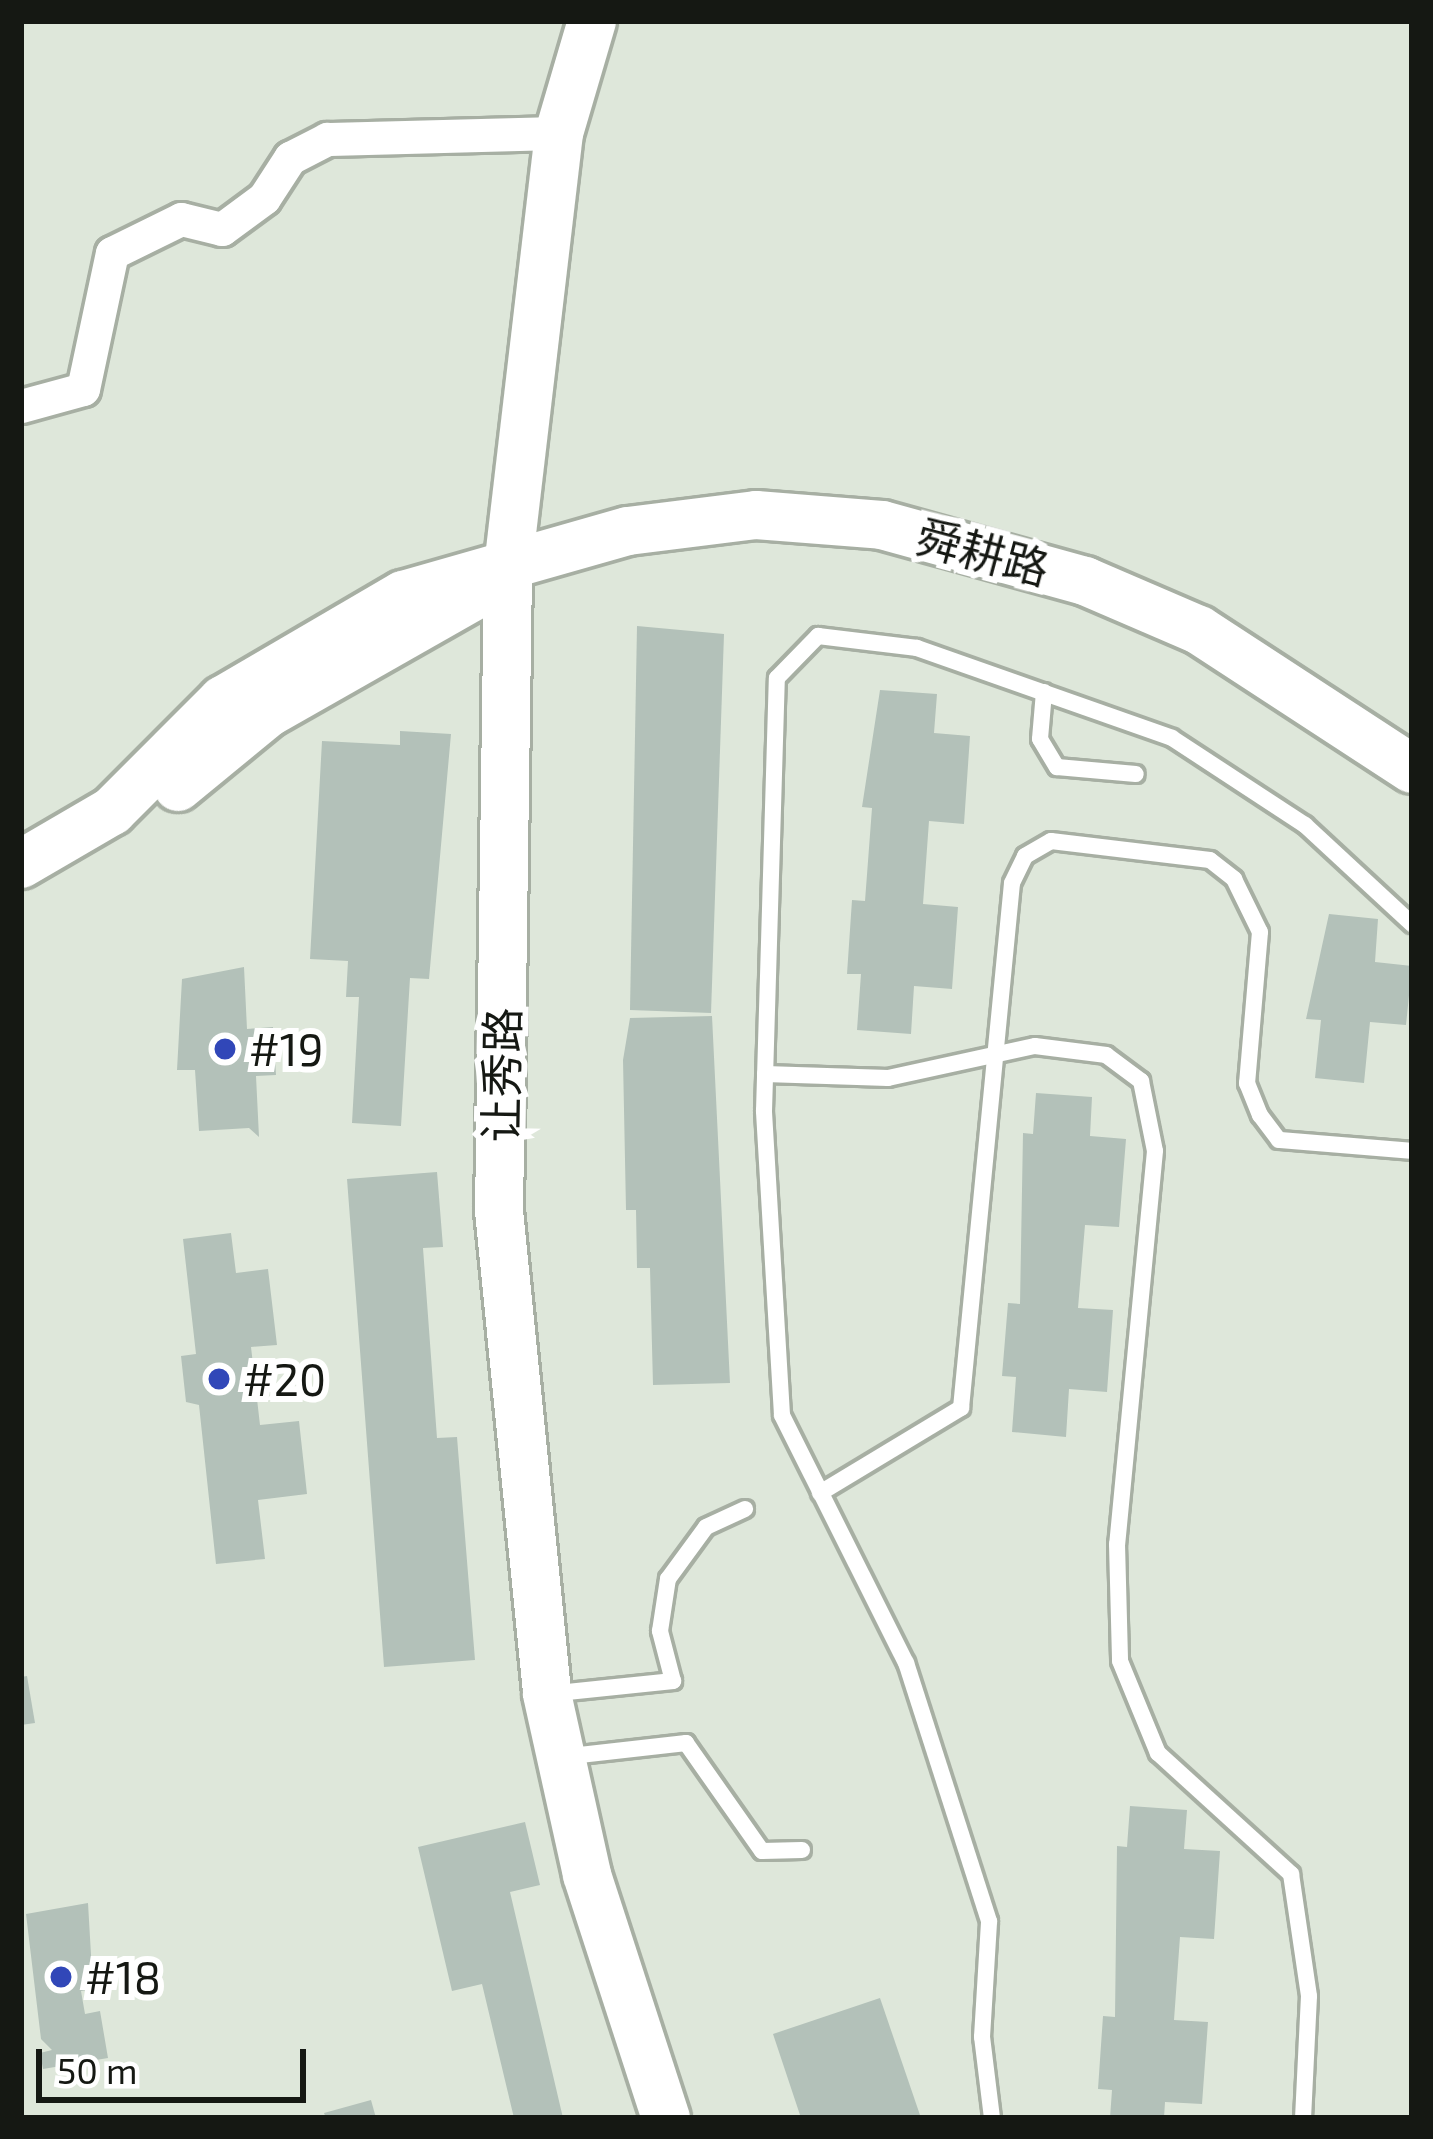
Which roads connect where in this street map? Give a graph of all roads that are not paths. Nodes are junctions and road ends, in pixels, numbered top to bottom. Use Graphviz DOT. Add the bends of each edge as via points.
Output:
graph roads {
  1 [pos="592,21"];
  2 [pos="560,133"];
  3 [pos="21,406"];
  4 [pos="508,570"];
  5 [pos="1044,692"];
  6 [pos="1412,769"];
  7 [pos="1136,774"];
  8 [pos="21,864"];
  9 [pos="21,890"];
  10 [pos="1412,924"];
  11 [pos="995,1055"];
  12 [pos="765,1074"];
  13 [pos="1412,1151"];
  14 [pos="820,1493"];
  15 [pos="745,1509"];
  16 [pos="548,1694"];
  17 [pos="561,1757"];
  18 [pos="802,1850"];
  19 [pos="666,2118"];
  20 [pos="992,2118"];
  21 [pos="1303,2118"];
  1 -- 2 [label="street, 让秀路"];
  2 -- 3 [label="street" via="327,139 290,158 264,198 222,229 182,219 112,253 83,389"];
  2 -- 4 [label="street, 让秀路"];
  4 -- 6 [label="street, 舜耕路" via="628,531 756,515 882,525 1003,552 1199,630"];
  4 -- 8 [label="street, 舜耕路" via="403,595 309,644 223,700 112,811"];
  4 -- 9 [label="street, 舜耕路" via="268,712 131,832"];
  4 -- 16 [label="street, 让秀路" via="500,1211"];
  5 -- 7 [label="lane" via="1040,739 1057,767"];
  5 -- 10 [label="lane" via="1172,738 1305,825"];
  5 -- 12 [label="lane" via="916,648 818,636 777,678"];
  11 -- 12 [label="lane" via="888,1078"];
  11 -- 13 [label="lane" via="1012,883 1025,856 1051,841 1210,860 1234,879 1260,932 1246,1083 1259,1114 1279,1140"];
  11 -- 14 [label="lane" via="961,1408"];
  11 -- 21 [label="lane" via="1035,1046 1106,1054 1142,1082 1155,1150 1117,1544 1120,1661 1159,1753 1291,1874 1310,1996"];
  12 -- 14 [label="lane" via="782,1415"];
  14 -- 20 [label="lane" via="905,1663 989,1921 982,2038"];
  15 -- 16 [label="lane" via="706,1527 668,1579 660,1631 673,1681"];
  16 -- 17 [label="street, 让秀路"];
  17 -- 18 [label="lane" via="686,1743 762,1851"];
  17 -- 19 [label="street, 让秀路"];
}
